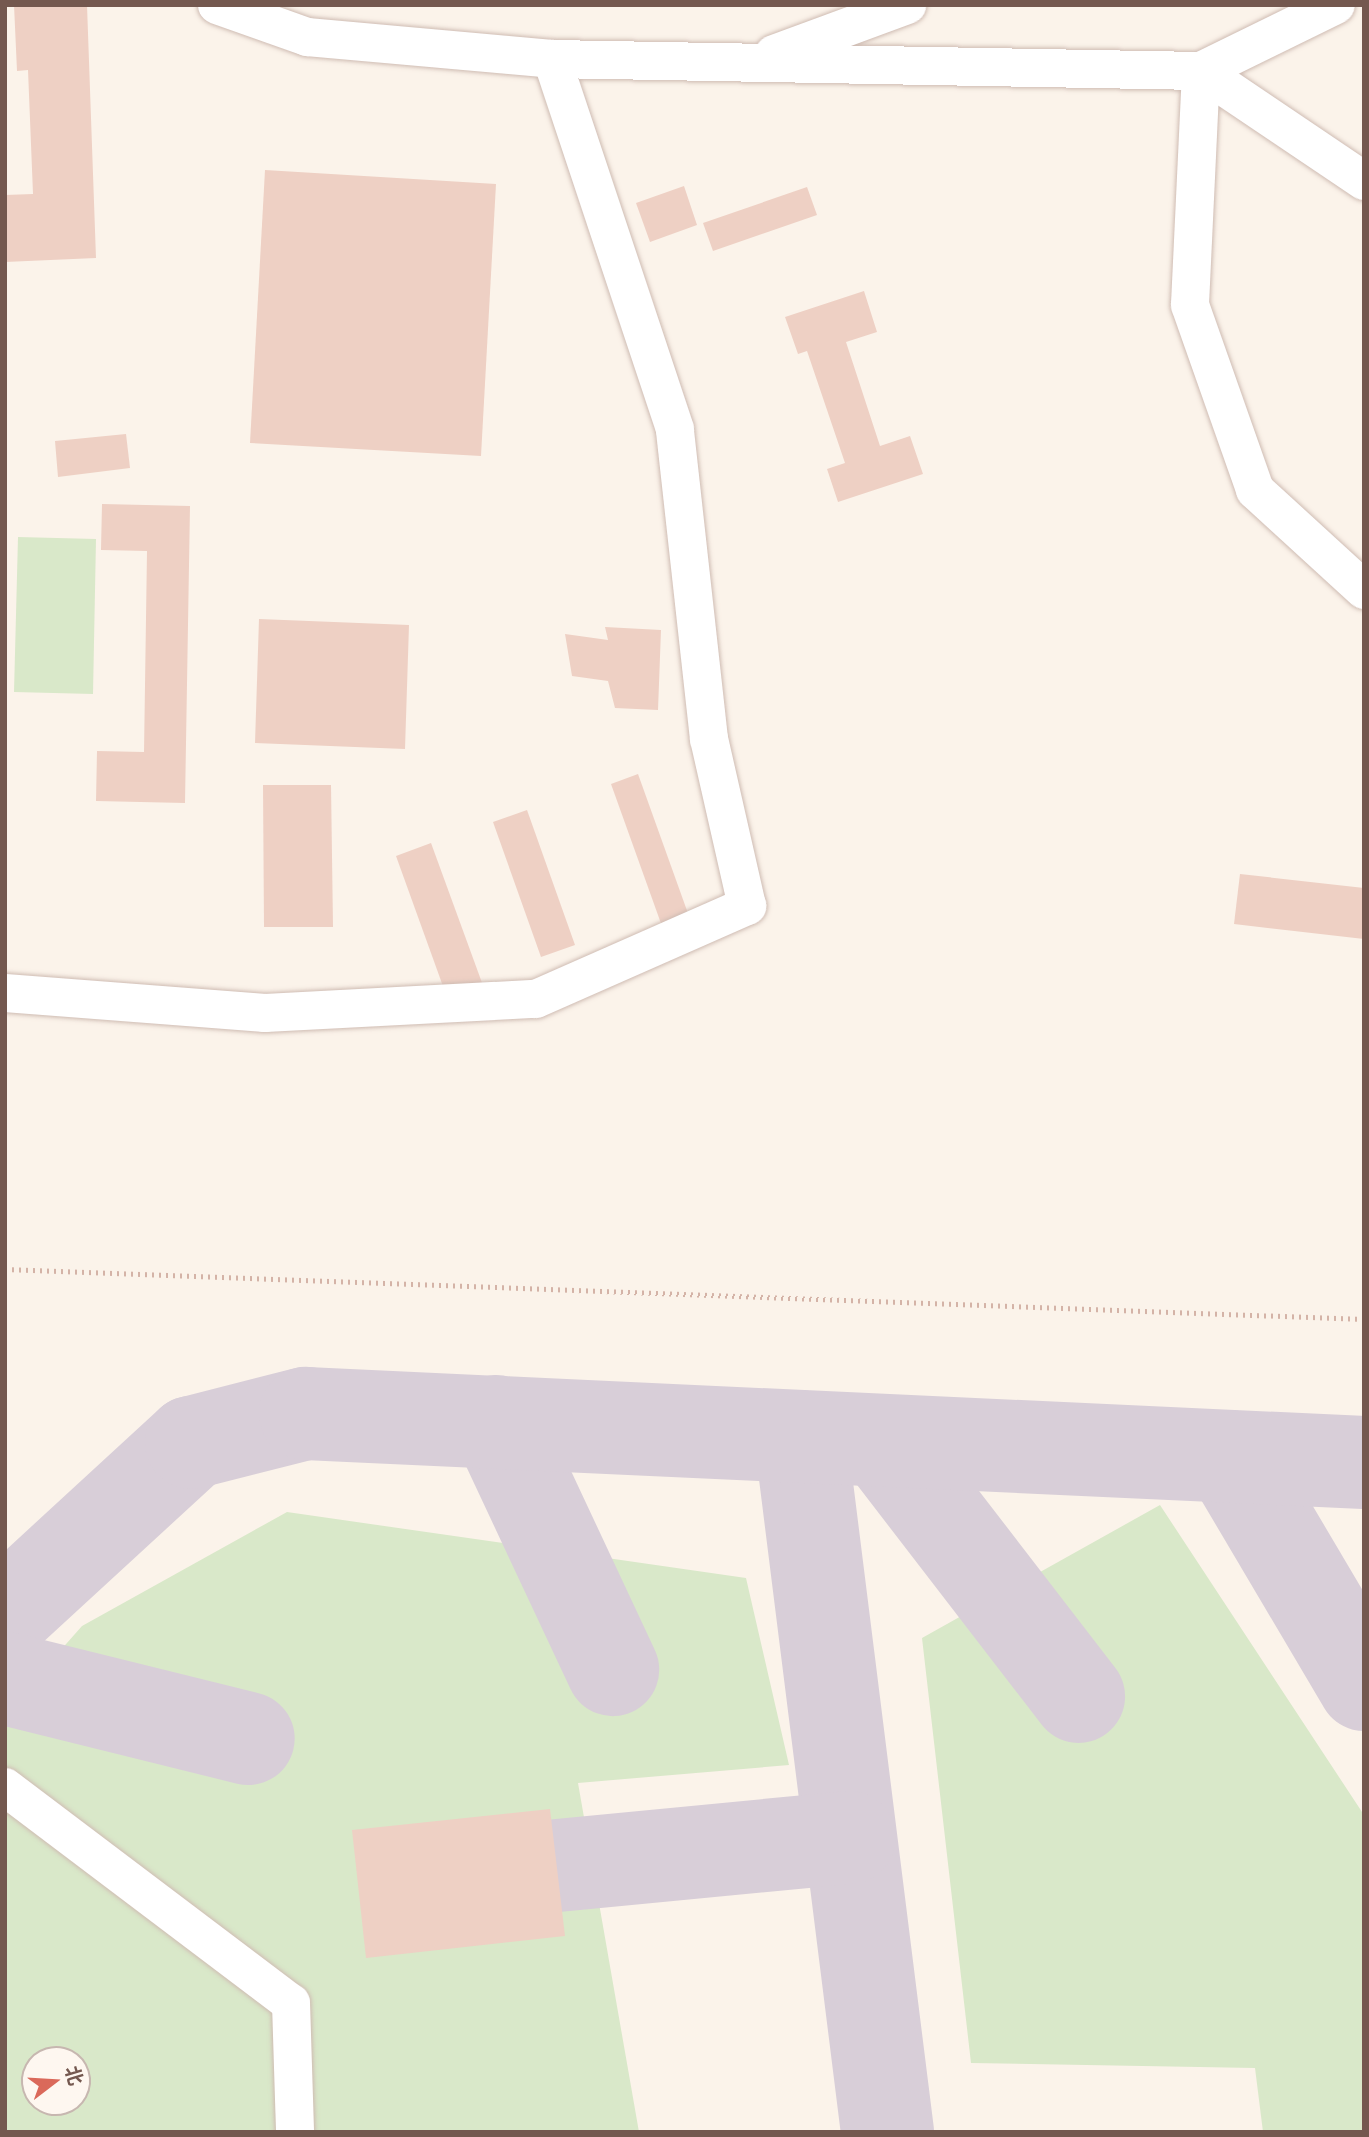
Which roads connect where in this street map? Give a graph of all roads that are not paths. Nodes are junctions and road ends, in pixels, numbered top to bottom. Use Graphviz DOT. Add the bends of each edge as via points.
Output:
graph roads {
  1 [pos="217,5"];
  2 [pos="907,5"];
  3 [pos="1336,5"];
  4 [pos="552,59"];
  5 [pos="752,62"];
  6 [pos="1201,71"];
  7 [pos="1364,181"];
  8 [pos="1364,590"];
  9 [pos="5,993"];
  10 [pos="5,1787"];
  11 [pos="295,2132"];
  1 -- 4 [label="street" via="307,37"];
  2 -- 5 [label="street"];
  3 -- 6 [label="street"];
  4 -- 5 [label="street"];
  4 -- 9 [label="street" via="675,429 709,739 747,906 536,999 265,1013"];
  5 -- 6 [label="street"];
  6 -- 7 [label="street"];
  6 -- 8 [label="street" via="1190,304 1255,490"];
  10 -- 11 [label="street" via="291,2003"];
}
